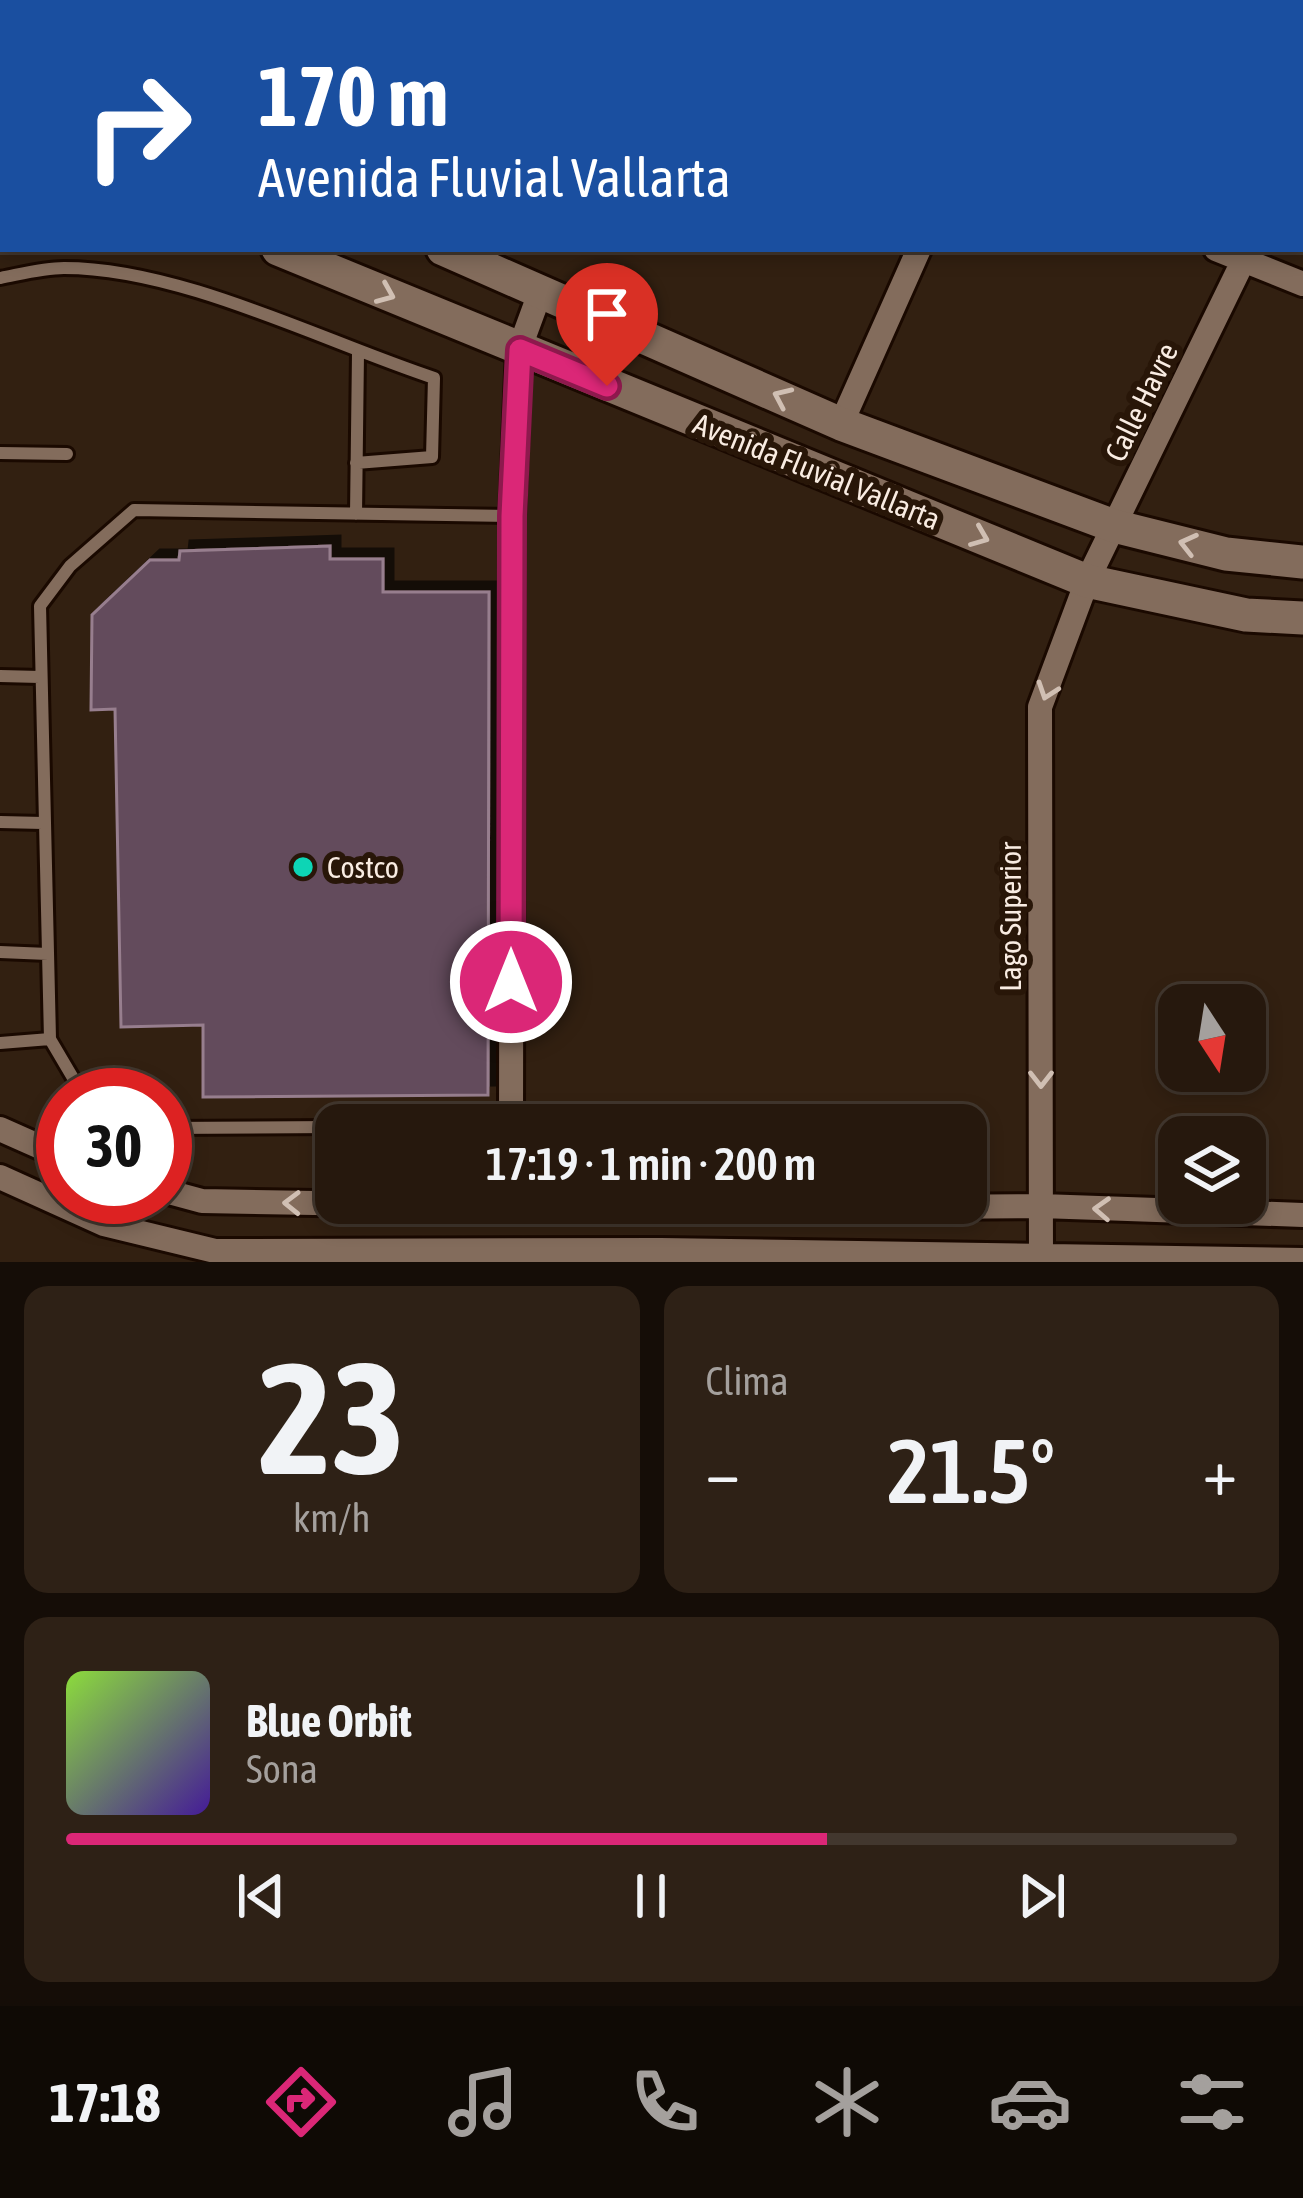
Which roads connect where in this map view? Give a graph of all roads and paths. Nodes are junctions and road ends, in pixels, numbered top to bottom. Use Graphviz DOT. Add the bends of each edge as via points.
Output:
graph roads {
  1 [pos="285,252"];
  2 [pos="449,252"];
  3 [pos="918,252"];
  4 [pos="1246,254"];
  5 [pos="0,278"];
  6 [pos="1303,284"];
  7 [pos="541,290"];
  8 [pos="520,350"];
  9 [pos="358,352"];
  10 [pos="842,424"];
  11 [pos="0,453"];
  12 [pos="67,454"];
  13 [pos="356,464"];
  14 [pos="356,514"];
  15 [pos="512,516"];
  16 [pos="1114,526"];
  17 [pos="1303,562"];
  18 [pos="1087,581"];
  19 [pos="1303,618"];
  20 [pos="0,676"];
  21 [pos="40,677"];
  22 [pos="0,823"];
  23 [pos="43,823"];
  24 [pos="0,952"];
  25 [pos="47,954"];
  26 [pos="50,1039"];
  27 [pos="0,1043"];
  28 [pos="67,1068"];
  29 [pos="511,1104"];
  30 [pos="315,1126"];
  31 [pos="192,1128"];
  32 [pos="0,1129"];
  33 [pos="36,1145"];
  34 [pos="0,1177"];
  35 [pos="192,1198"];
  36 [pos="315,1203"];
  37 [pos="987,1205"];
  38 [pos="1041,1205"];
  39 [pos="1303,1215"];
  40 [pos="513,1224"];
  41 [pos="514,1256"];
  42 [pos="1041,1258"];
  43 [pos="1303,1260"];
  1 -- 8 [label="street, Avenida Fluvial Vallarta, one-way"];
  2 -- 7 [label="street, Avenida Fluvial Vallarta"];
  3 -- 10 [label="street"];
  4 -- 6 [label="street"];
  4 -- 16 [label="street, Calle Havre"];
  5 -- 9 [label="lane" via="63,268 140,277"];
  7 -- 8 [label="street"];
  10 -- 7 [label="street, Avenida Fluvial Vallarta, one-way"];
  8 -- 15 [label="street"];
  8 -- 18 [label="street, Avenida Fluvial Vallarta, one-way"];
  9 -- 13 [label="lane"];
  9 -- 13 [label="lane" via="434,378 432,457"];
  10 -- 16 [label="street, Avenida Fluvial Vallarta"];
  11 -- 12 [label="lane"];
  13 -- 14 [label="lane"];
  14 -- 15 [label="lane"];
  14 -- 21 [label="lane" via="134,510 70,566 40,606"];
  15 -- 29 [label="street"];
  17 -- 16 [label="street, Avenida Fluvial Vallarta, one-way" via="1226,554"];
  16 -- 18 [label="street, Calle Havre"];
  18 -- 19 [label="street, Avenida Fluvial Vallarta" via="1246,615"];
  18 -- 38 [label="street, Lago Superior, one-way" via="1040,707"];
  20 -- 21 [label="lane"];
  21 -- 23 [label="lane"];
  22 -- 23 [label="lane"];
  23 -- 25 [label="lane"];
  24 -- 25 [label="lane"];
  25 -- 26 [label="lane"];
  26 -- 27 [label="lane"];
  26 -- 28 [label="lane"];
  30 -- 31 [label="lane"];
  32 -- 33 [label="street"];
  34 -- 41 [label="street" via="104,1224 215,1250"];
  36 -- 35 [label="street, one-way"];
  37 -- 38 [label="street"];
  39 -- 38 [label="street, one-way"];
  38 -- 42 [label="street, Lago Superior"];
  40 -- 41 [label="street"];
  41 -- 42 [label="street"];
  42 -- 43 [label="street"];
}
